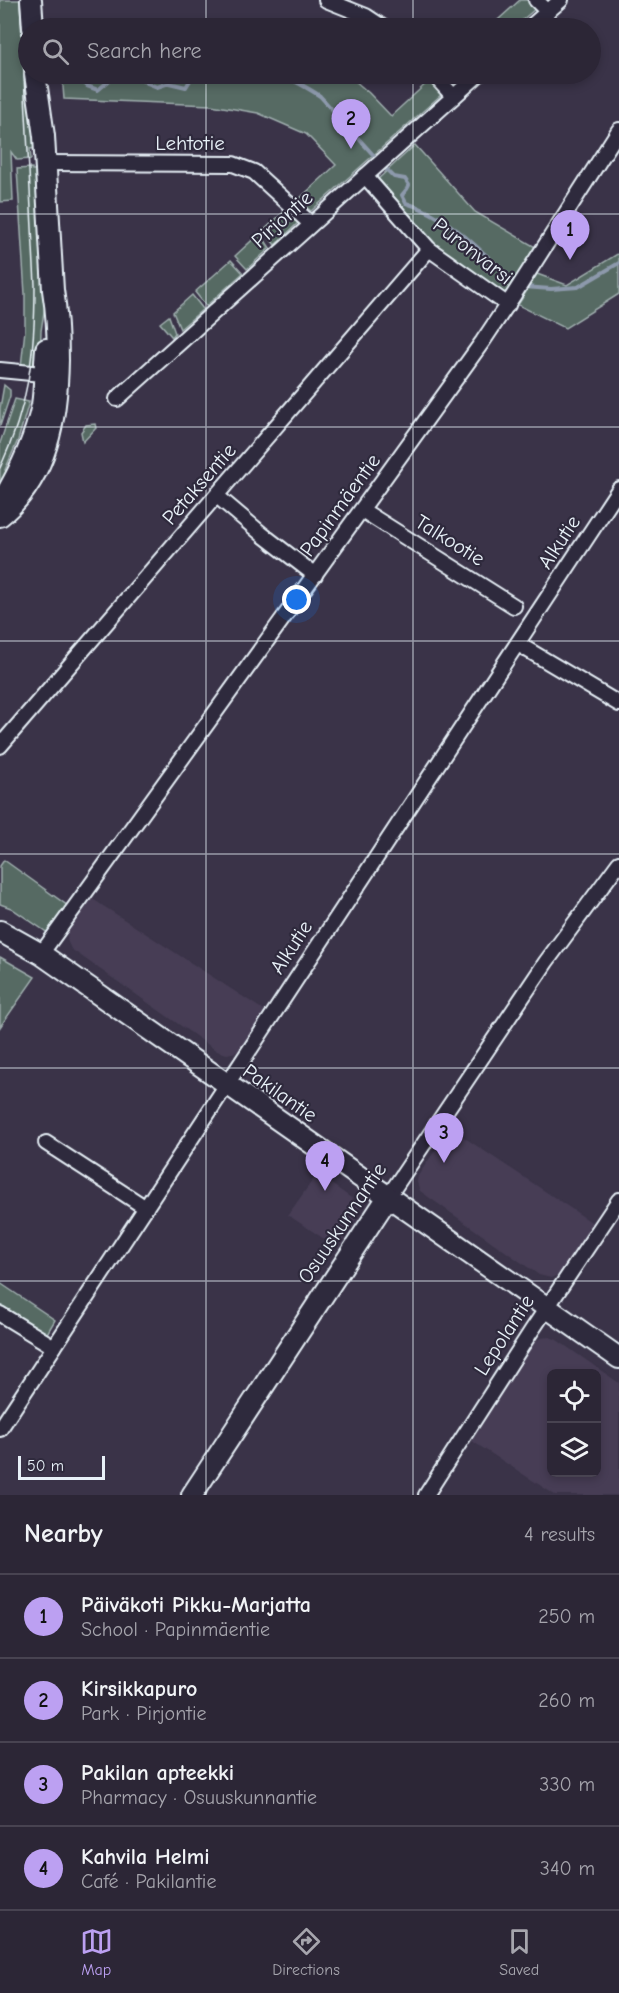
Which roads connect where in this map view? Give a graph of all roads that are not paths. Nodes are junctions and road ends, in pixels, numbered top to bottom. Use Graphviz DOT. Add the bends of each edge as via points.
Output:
graph roads {
  1 [pos="31,0"];
  2 [pos="326,0"];
  3 [pos="536,0"];
  4 [pos="561,0"];
  5 [pos="548,12"];
  6 [pos="32,18"];
  7 [pos="369,18"];
  8 [pos="541,18"];
  9 [pos="36,84"];
  10 [pos="442,84"];
  11 [pos="467,84"];
  12 [pos="453,96"];
  13 [pos="619,130"];
  14 [pos="46,163"];
  15 [pos="370,172"];
  16 [pos="311,224"];
  17 [pos="429,249"];
  18 [pos="512,299"];
  19 [pos="0,370"];
  20 [pos="51,375"];
  21 [pos="117,399"];
  22 [pos="619,489"];
  23 [pos="217,496"];
  24 [pos="0,505"];
  25 [pos="362,510"];
  26 [pos="0,516"];
  27 [pos="315,575"];
  28 [pos="514,606"];
  29 [pos="518,644"];
  30 [pos="619,704"];
  31 [pos="0,746"];
  32 [pos="619,862"];
  33 [pos="0,931"];
  34 [pos="41,954"];
  35 [pos="226,1084"];
  36 [pos="46,1143"];
  37 [pos="388,1197"];
  38 [pos="619,1200"];
  39 [pos="146,1208"];
  40 [pos="547,1308"];
  41 [pos="0,1314"];
  42 [pos="54,1347"];
  43 [pos="619,1358"];
  44 [pos="0,1429"];
  45 [pos="192,1495"];
  46 [pos="426,1495"];
  1 -- 6 [label="main road"];
  2 -- 7 [label="street"];
  3 -- 5 [label="street"];
  4 -- 5 [label="street"];
  5 -- 8 [label="street"];
  9 -- 14 [label="main road"];
  10 -- 12 [label="street"];
  11 -- 12 [label="street, Pirjontie"];
  12 -- 15 [label="street, Pirjontie"];
  13 -- 18 [label="street, Papinmäentie"];
  14 -- 16 [label="street, Lehtotie" via="233,164 254,172"];
  14 -- 20 [label="main road" via="52,290 57,310"];
  15 -- 16 [label="street, Pirjontie"];
  15 -- 17 [label="street, Puronvarsi"];
  16 -- 21 [label="street, Pirjontie"];
  17 -- 18 [label="street, Puronvarsi"];
  17 -- 23 [label="street, Petaksentie"];
  18 -- 25 [label="street, Papinmäentie"];
  19 -- 20 [label="street"];
  20 -- 24 [label="main road" via="24,460"];
  20 -- 26 [label="main road" via="56,413 47,447 24,490"];
  22 -- 29 [label="street, Alkutie"];
  23 -- 27 [label="street"];
  23 -- 31 [label="street, Petaksentie"];
  25 -- 27 [label="street, Papinmäentie"];
  25 -- 28 [label="street, Talkootie"];
  27 -- 34 [label="street, Papinmäentie"];
  29 -- 30 [label="street"];
  29 -- 35 [label="street, Alkutie"];
  32 -- 37 [label="street, Osuuskunnantie" via="546,962"];
  33 -- 34 [label="main road, Pakilantie"];
  34 -- 35 [label="main road, Pakilantie"];
  35 -- 37 [label="main road, Pakilantie"];
  35 -- 39 [label="street, Alkutie"];
  36 -- 39 [label="street"];
  37 -- 40 [label="main road, Pakilantie"];
  37 -- 45 [label="main road, Osuuskunnantie"];
  38 -- 40 [label="street, Lepolantie"];
  39 -- 42 [label="street, Alkutie"];
  40 -- 43 [label="main road, Pakilantie"];
  40 -- 46 [label="street, Lepolantie"];
  41 -- 42 [label="street"];
  42 -- 44 [label="street, Alkutie"];
}
